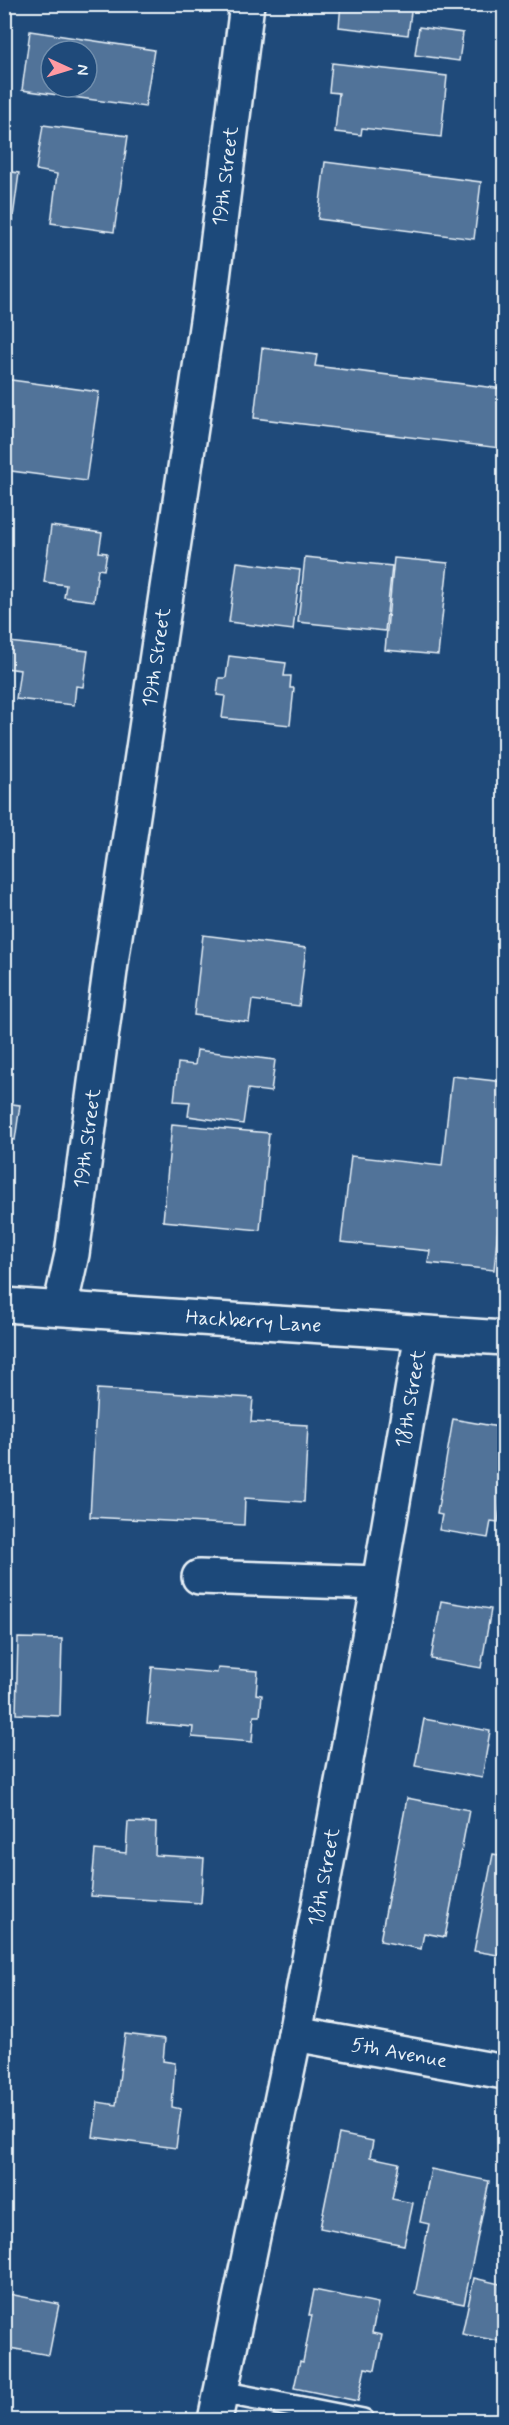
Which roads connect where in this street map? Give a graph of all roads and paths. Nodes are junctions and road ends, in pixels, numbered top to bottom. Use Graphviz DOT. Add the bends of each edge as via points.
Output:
graph roads {
  1 [pos="247,4"];
  2 [pos="4,1305"];
  3 [pos="60,1308"];
  4 [pos="422,1333"];
  5 [pos="504,1338"];
  6 [pos="198,1577"];
  7 [pos="379,1583"];
  8 [pos="295,2034"];
  9 [pos="504,2072"];
  10 [pos="218,2406"];
  11 [pos="363,2421"];
  1 -- 3 [label="street, 19th Street" via="209,304 72,1254"];
  2 -- 3 [label="street, Hackberry Lane"];
  3 -- 4 [label="street, Hackberry Lane"];
  4 -- 5 [label="street, Hackberry Lane"];
  4 -- 7 [label="street, 18th Street"];
  6 -- 7 [label="street"];
  7 -- 8 [label="street, 18th Street"];
  8 -- 9 [label="street, 5th Avenue"];
  8 -- 10 [label="street, 18th Street"];
  10 -- 11 [label="lane"];
}
